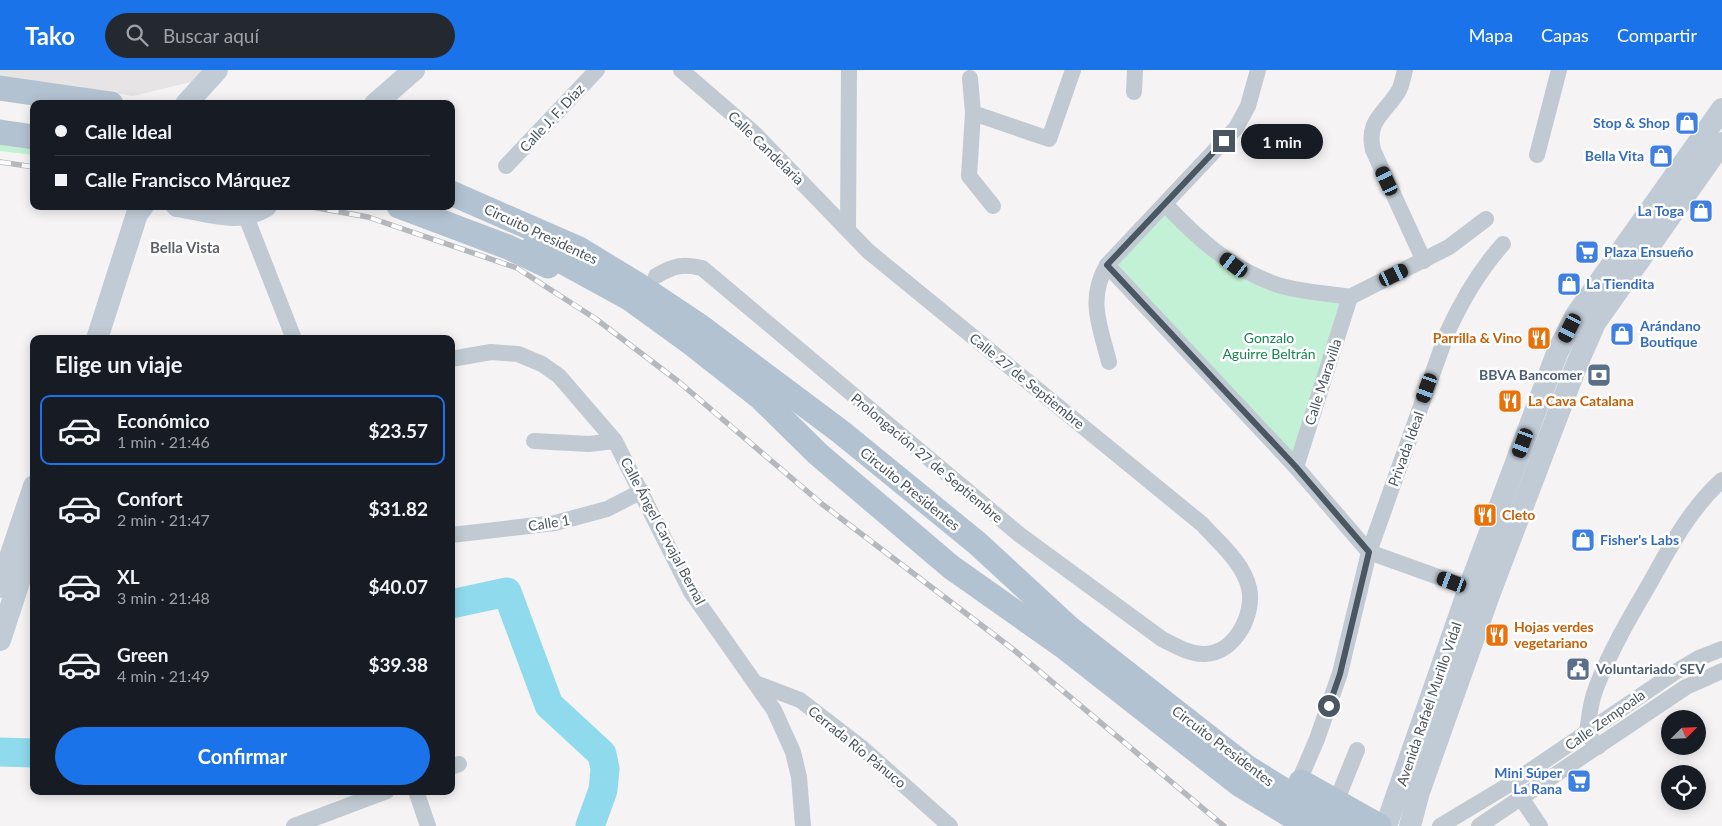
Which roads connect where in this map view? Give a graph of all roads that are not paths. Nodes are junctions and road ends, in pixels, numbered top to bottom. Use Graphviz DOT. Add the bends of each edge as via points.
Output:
graph roads {
  1 [pos="216,70"];
  2 [pos="414,70"];
  3 [pos="597,70"];
  4 [pos="681,70"];
  5 [pos="849,70"];
  6 [pos="1073,70"];
  7 [pos="1135,70"];
  8 [pos="1258,70"];
  9 [pos="1405,70"];
  10 [pos="1559,70"];
  11 [pos="970,78"];
  12 [pos="1134,92"];
  13 [pos="1,93"];
  14 [pos="71,100"];
  15 [pos="190,100"];
  16 [pos="380,100"];
  17 [pos="30,108"];
  18 [pos="1722,109"];
  19 [pos="973,113"];
  20 [pos="0,120"];
  21 [pos="30,124"];
  22 [pos="0,132"];
  23 [pos="30,136"];
  24 [pos="1722,143"];
  25 [pos="1537,155"];
  26 [pos="506,166"];
  27 [pos="455,179"];
  28 [pos="1165,204"];
  29 [pos="455,206"];
  30 [pos="993,206"];
  31 [pos="455,207"];
  32 [pos="126,210"];
  33 [pos="140,210"];
  34 [pos="195,210"];
  35 [pos="243,210"];
  36 [pos="410,210"];
  37 [pos="1486,219"];
  38 [pos="848,230"];
  39 [pos="1503,244"];
  40 [pos="1424,261"];
  41 [pos="1107,265"];
  42 [pos="656,276"];
  43 [pos="1350,297"];
  44 [pos="84,335"];
  45 [pos="98,335"];
  46 [pos="292,335"];
  47 [pos="455,358"];
  48 [pos="1109,362"];
  49 [pos="841,432"];
  50 [pos="534,441"];
  51 [pos="615,441"];
  52 [pos="818,454"];
  53 [pos="1296,467"];
  54 [pos="1722,480"];
  55 [pos="642,492"];
  56 [pos="30,498"];
  57 [pos="455,535"];
  58 [pos="977,543"];
  59 [pos="30,546"];
  60 [pos="1369,552"];
  61 [pos="951,567"];
  62 [pos="0,588"];
  63 [pos="1469,588"];
  64 [pos="5,605"];
  65 [pos="0,640"];
  66 [pos="1722,649"];
  67 [pos="1206,654"];
  68 [pos="1722,670"];
  69 [pos="755,683"];
  70 [pos="1430,732"];
  71 [pos="1587,733"];
  72 [pos="1598,747"];
  73 [pos="1357,750"];
  74 [pos="1244,776"];
  75 [pos="1299,781"];
  76 [pos="376,795"];
  77 [pos="417,795"];
  78 [pos="1521,798"];
  79 [pos="1341,812"];
  80 [pos="294,826"];
  81 [pos="428,826"];
  82 [pos="803,826"];
  83 [pos="950,826"];
  84 [pos="1285,826"];
  85 [pos="1308,826"];
  86 [pos="1379,826"];
  87 [pos="1386,826"];
  88 [pos="1410,826"];
  89 [pos="1440,826"];
  90 [pos="1479,826"];
  91 [pos="1540,826"];
  1 -- 15 [label="main road"];
  2 -- 16 [label="main road"];
  3 -- 26 [label="street, Calle J. F. Díaz"];
  4 -- 38 [label="street, Calle Candelaria" via="753,132"];
  5 -- 38 [label="street"];
  6 -- 19 [label="street" via="1049,139"];
  7 -- 12 [label="street"];
  8 -- 28 [label="street" via="1248,106 1236,128"];
  9 -- 40 [label="street" via="1399,91 1375,121 1370,136 1373,150"];
  10 -- 25 [label="street"];
  11 -- 19 [label="street"];
  13 -- 14 [label="main road"];
  13 -- 17 [label="main road"];
  18 -- 63 [label="main road, Avenida Rafaél Murillo Vidal" via="1576,315 1557,353"];
  19 -- 30 [label="street" via="969,176"];
  20 -- 21 [label="main road"];
  22 -- 23 [label="main road"];
  24 -- 70 [label="main road, Avenida Rafaél Murillo Vidal" via="1595,323 1576,364 1489,595"];
  27 -- 42 [label="main road" via="572,230"];
  28 -- 41 [label="street"];
  28 -- 43 [label="street" via="1193,235 1234,265 1276,284"];
  29 -- 49 [label="main road, Circuito Presidentes" via="579,249 638,284 709,333"];
  31 -- 52 [label="main road, Circuito Presidentes" via="629,298 761,398"];
  32 -- 44 [label="main road"];
  33 -- 45 [label="main road"];
  34 -- 35 [label="main road" via="223,216"];
  35 -- 46 [label="street"];
  36 -- 52 [label="main road" via="508,247 563,273 686,352"];
  37 -- 40 [label="street"];
  38 -- 67 [label="street, Calle 27 de Septiembre" via="868,251 1202,524 1239,564 1249,588 1250,611 1239,633 1227,646"];
  39 -- 60 [label="street, Privada Ideal" via="1481,268 1447,333"];
  40 -- 43 [label="street"];
  41 -- 48 [label="street" via="1099,279 1095,297"];
  41 -- 53 [label="street"];
  42 -- 49 [label="main road" via="710,314 780,371"];
  42 -- 67 [label="street, Prolongación 27 de Septiembre" via="671,266 688,264 702,268 1020,535 1162,640 1186,651"];
  43 -- 53 [label="street, Calle Maravilla"];
  47 -- 51 [label="street, Calle Ángel Carvajal Bernal" via="491,352 518,354 542,364 559,376"];
  49 -- 58 [label="main road, Circuito Presidentes"];
  50 -- 51 [label="street" via="589,444"];
  51 -- 55 [label="street, Calle Ángel Carvajal Bernal"];
  52 -- 61 [label="main road, Circuito Presidentes"];
  53 -- 60 [label="street"];
  54 -- 71 [label="street" via="1684,523 1621,633 1595,690"];
  55 -- 57 [label="street, Calle 1" via="607,509 555,524"];
  55 -- 69 [label="street, Calle Ángel Carvajal Bernal" via="692,592"];
  56 -- 62 [label="main road"];
  58 -- 74 [label="main road, Circuito Presidentes" via="1068,627"];
  58 -- 75 [label="main road" via="1075,612 1248,750"];
  59 -- 64 [label="main road"];
  60 -- 63 [label="street"];
  60 -- 75 [label="street, Privada Ideal" via="1340,674"];
  61 -- 74 [label="main road, Circuito Presidentes"];
  61 -- 84 [label="main road" via="1059,660 1206,776"];
  63 -- 70 [label="main road, Avenida Rafaél Murillo Vidal"];
  64 -- 65 [label="main road"];
  66 -- 71 [label="street, Calle Zempoala" via="1677,671"];
  68 -- 72 [label="street, Calle Zempoala" via="1686,687"];
  69 -- 82 [label="street, Calle Ángel Carvajal Bernal" via="774,710 793,752 799,777"];
  69 -- 83 [label="street, Cerrada Río Pánuco" via="800,700 861,747"];
  70 -- 87 [label="main road, Avenida Rafaél Murillo Vidal"];
  70 -- 88 [label="main road, Avenida Rafaél Murillo Vidal"];
  71 -- 72 [label="street"];
  71 -- 89 [label="street, Calle Zempoala"];
  72 -- 78 [label="street, Calle Zempoala"];
  73 -- 79 [label="street"];
  74 -- 79 [label="main road, Circuito Presidentes"];
  74 -- 85 [label="main road, Circuito Presidentes"];
  75 -- 79 [label="main road"];
  76 -- 80 [label="street"];
  77 -- 81 [label="street"];
  78 -- 90 [label="street, Calle Zempoala"];
  78 -- 91 [label="street"];
  79 -- 86 [label="main road"];
}
